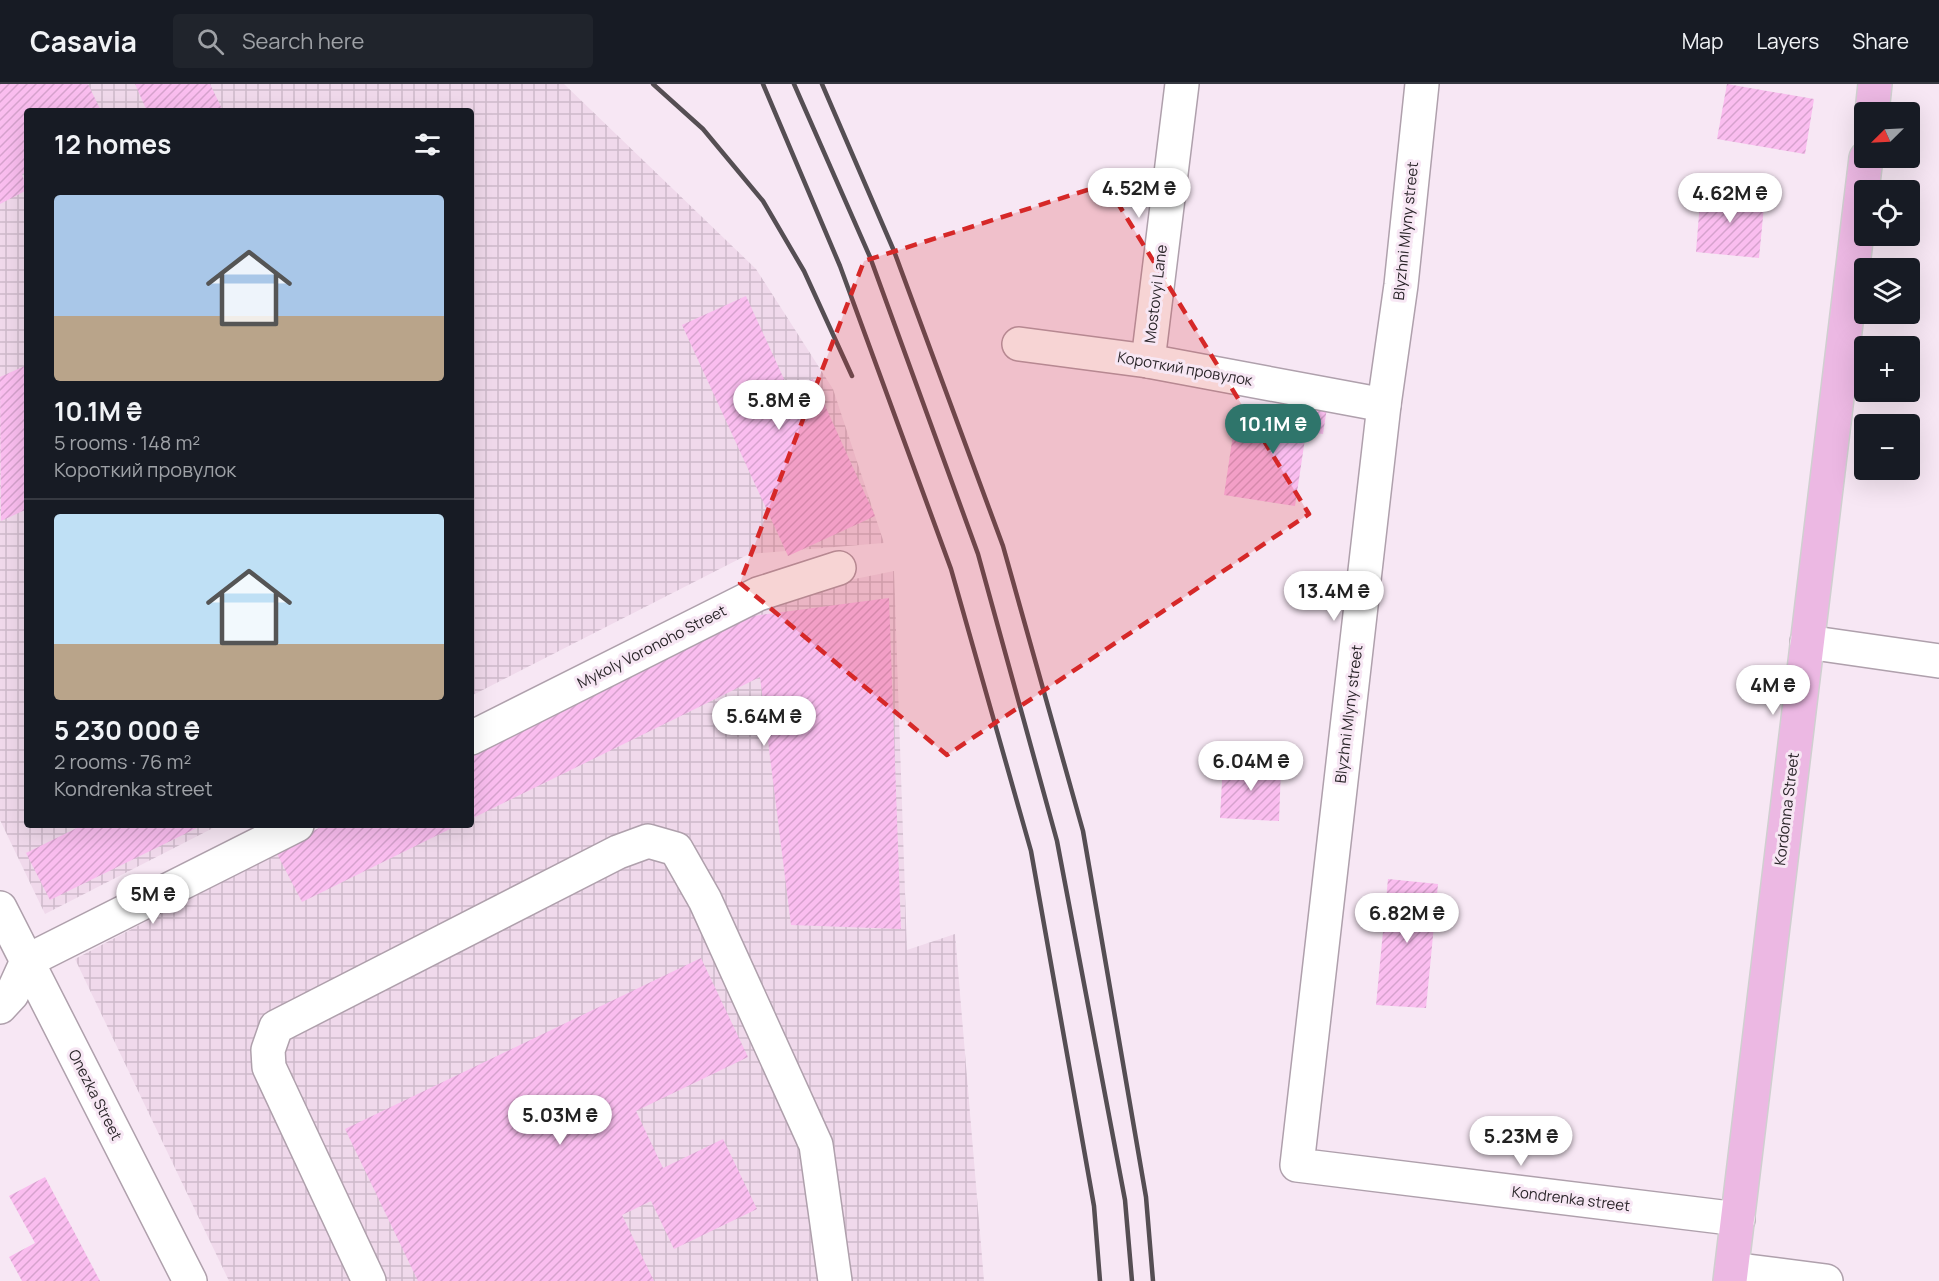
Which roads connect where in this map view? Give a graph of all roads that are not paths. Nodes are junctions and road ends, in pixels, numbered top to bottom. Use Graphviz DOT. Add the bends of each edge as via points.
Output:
graph roads {
  1 [pos="1182,84"];
  2 [pos="1422,84"];
  3 [pos="1875,84"];
  4 [pos="1873,102"];
  5 [pos="1865,168"];
  6 [pos="1019,344"];
  7 [pos="1148,361"];
  8 [pos="1384,405"];
  9 [pos="839,568"];
  10 [pos="1807,642"];
  11 [pos="1939,661"];
  12 [pos="474,736"];
  13 [pos="291,828"];
  14 [pos="0,908"];
  15 [pos="27,961"];
  16 [pos="0,1007"];
  17 [pos="1297,1165"];
  18 [pos="1738,1219"];
  19 [pos="1731,1275"];
  20 [pos="190,1281"];
  21 [pos="369,1281"];
  22 [pos="835,1281"];
  23 [pos="1826,1281"];
  1 -- 7 [label="street, Mostovyi Lane"];
  2 -- 8 [label="street, Blyzhni Mlyny street"];
  3 -- 4 [label="main road"];
  5 -- 10 [label="main road, Kordonna Street"];
  6 -- 7 [label="street, Короткий провулок"];
  7 -- 8 [label="street, Короткий провулок"];
  8 -- 17 [label="street, Blyzhni Mlyny street"];
  9 -- 12 [label="street, Mykoly Voronoho Street" via="758,594"];
  10 -- 11 [label="street"];
  10 -- 18 [label="main road, Kordonna Street"];
  13 -- 15 [label="street"];
  14 -- 15 [label="street, Onezka Street"];
  15 -- 16 [label="street" via="12,994"];
  15 -- 20 [label="street, Onezka Street"];
  17 -- 18 [label="street, Kondrenka street"];
  18 -- 19 [label="main road, Kordonna Street"];
  19 -- 23 [label="street"];
  21 -- 22 [label="street" via="269,1068 268,1050 276,1027 618,852 648,841 676,849 705,900 816,1145"];
}
